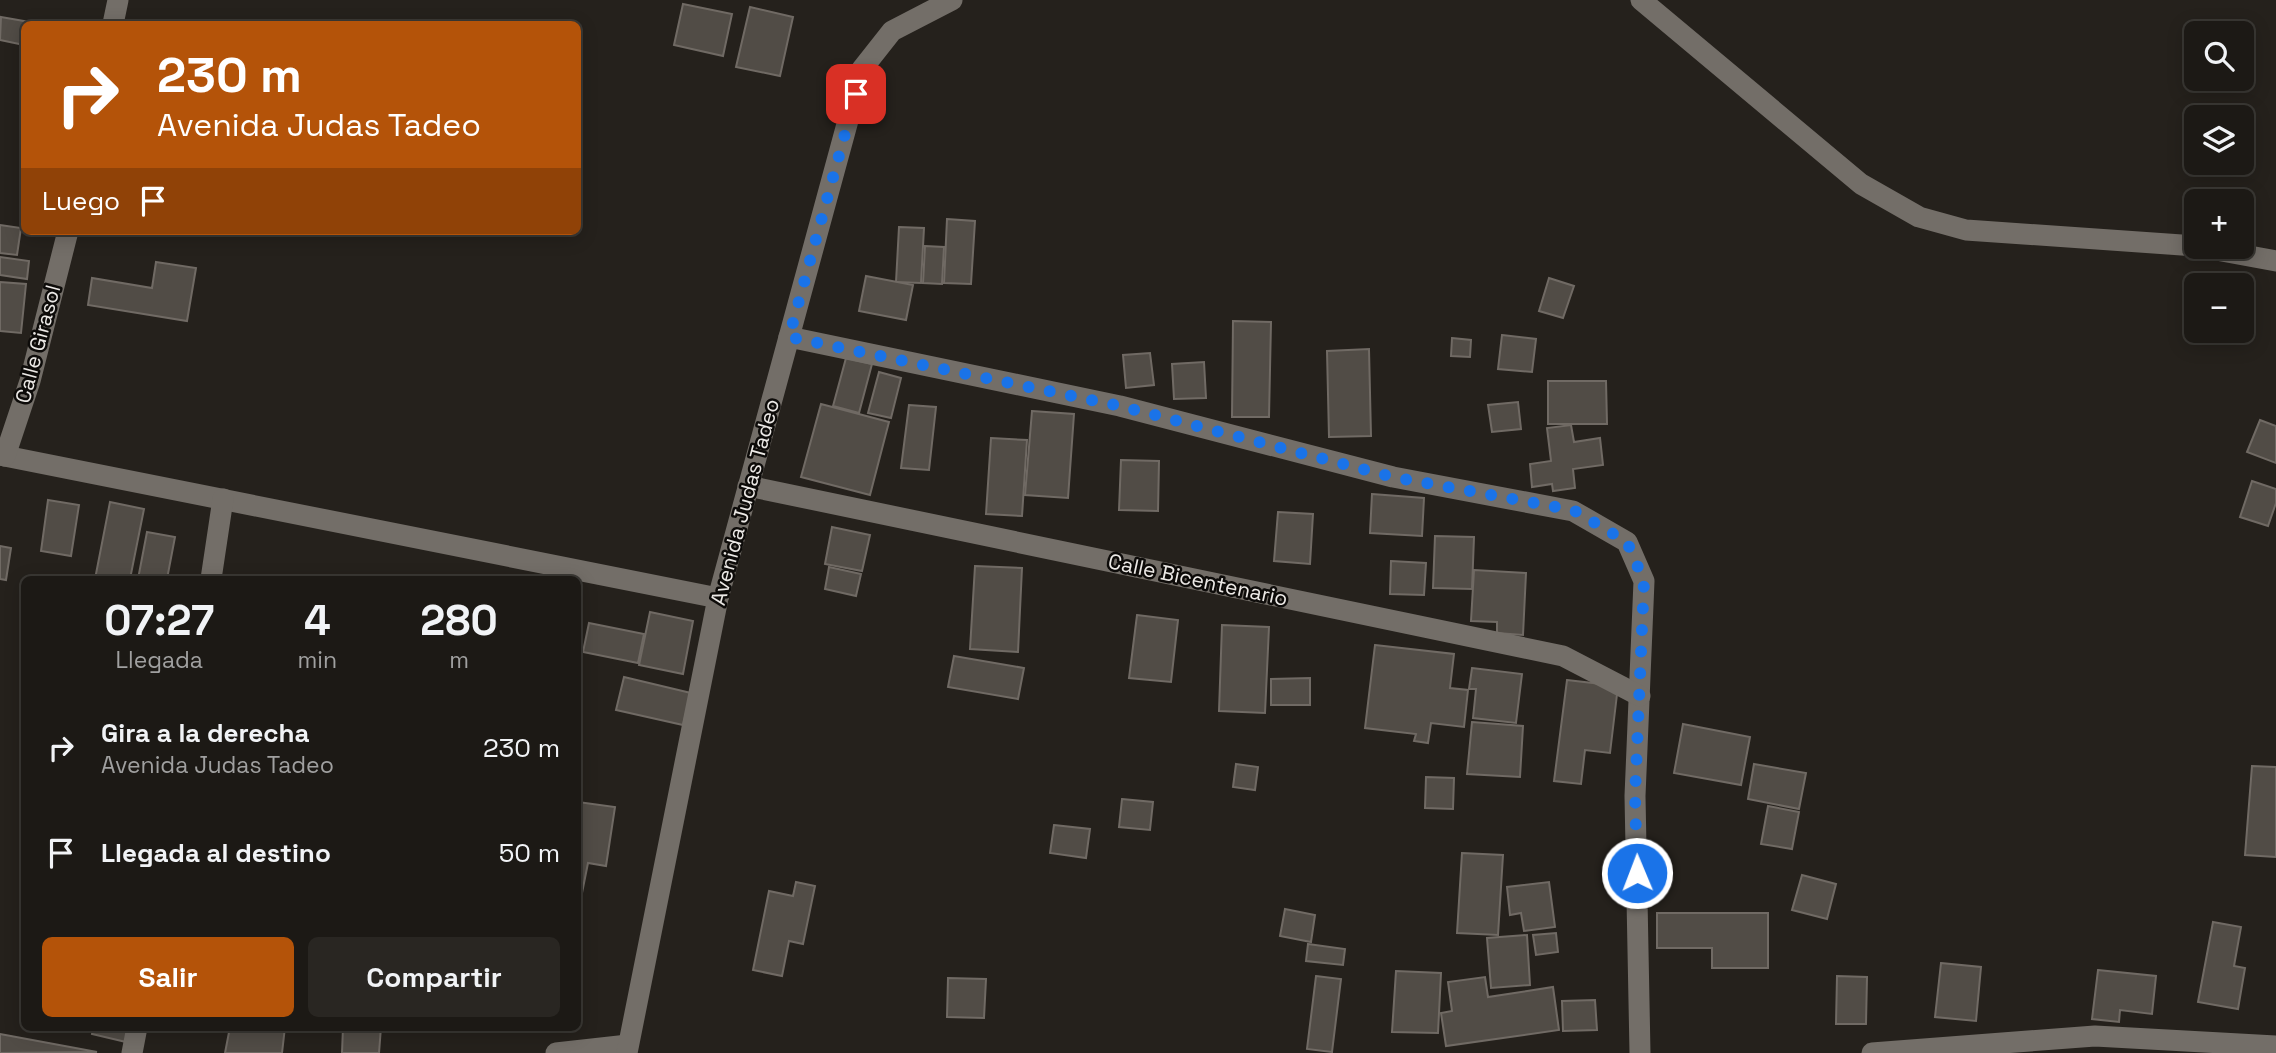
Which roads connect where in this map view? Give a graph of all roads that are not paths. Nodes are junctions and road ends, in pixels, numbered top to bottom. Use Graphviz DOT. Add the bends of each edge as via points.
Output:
graph roads {
  1 [pos="118,0"];
  2 [pos="952,0"];
  3 [pos="1641,0"];
  4 [pos="114,21"];
  5 [pos="67,235"];
  6 [pos="2184,246"];
  7 [pos="2254,257"];
  8 [pos="2276,261"];
  9 [pos="789,337"];
  10 [pos="3,455"];
  11 [pos="748,486"];
  12 [pos="223,499"];
  13 [pos="211,576"];
  14 [pos="718,598"];
  15 [pos="1640,695"];
  16 [pos="136,1031"];
  17 [pos="2276,1046"];
  18 [pos="627,1049"];
  19 [pos="132,1053"];
  20 [pos="556,1053"];
  21 [pos="1640,1053"];
  22 [pos="1872,1053"];
  1 -- 4 [label="street"];
  2 -- 9 [label="street, Avenida Judas Tadeo" via="892,31 862,69"];
  3 -- 6 [label="street" via="1861,184 1919,217 1966,230"];
  5 -- 10 [label="street, Calle Girasol" via="30,381"];
  7 -- 8 [label="street"];
  9 -- 11 [label="street, Avenida Judas Tadeo"];
  9 -- 15 [label="street" via="1120,406 1393,477 1573,510 1627,542 1644,581"];
  10 -- 12 [label="street"];
  11 -- 14 [label="street, Avenida Judas Tadeo"];
  11 -- 15 [label="street, Calle Bicentenario" via="1563,656"];
  12 -- 13 [label="street"];
  12 -- 14 [label="street"];
  14 -- 18 [label="street, Avenida Judas Tadeo"];
  15 -- 21 [label="street" via="1635,796"];
  16 -- 19 [label="street"];
  17 -- 22 [label="street" via="2095,1036"];
  18 -- 20 [label="street"];
}
